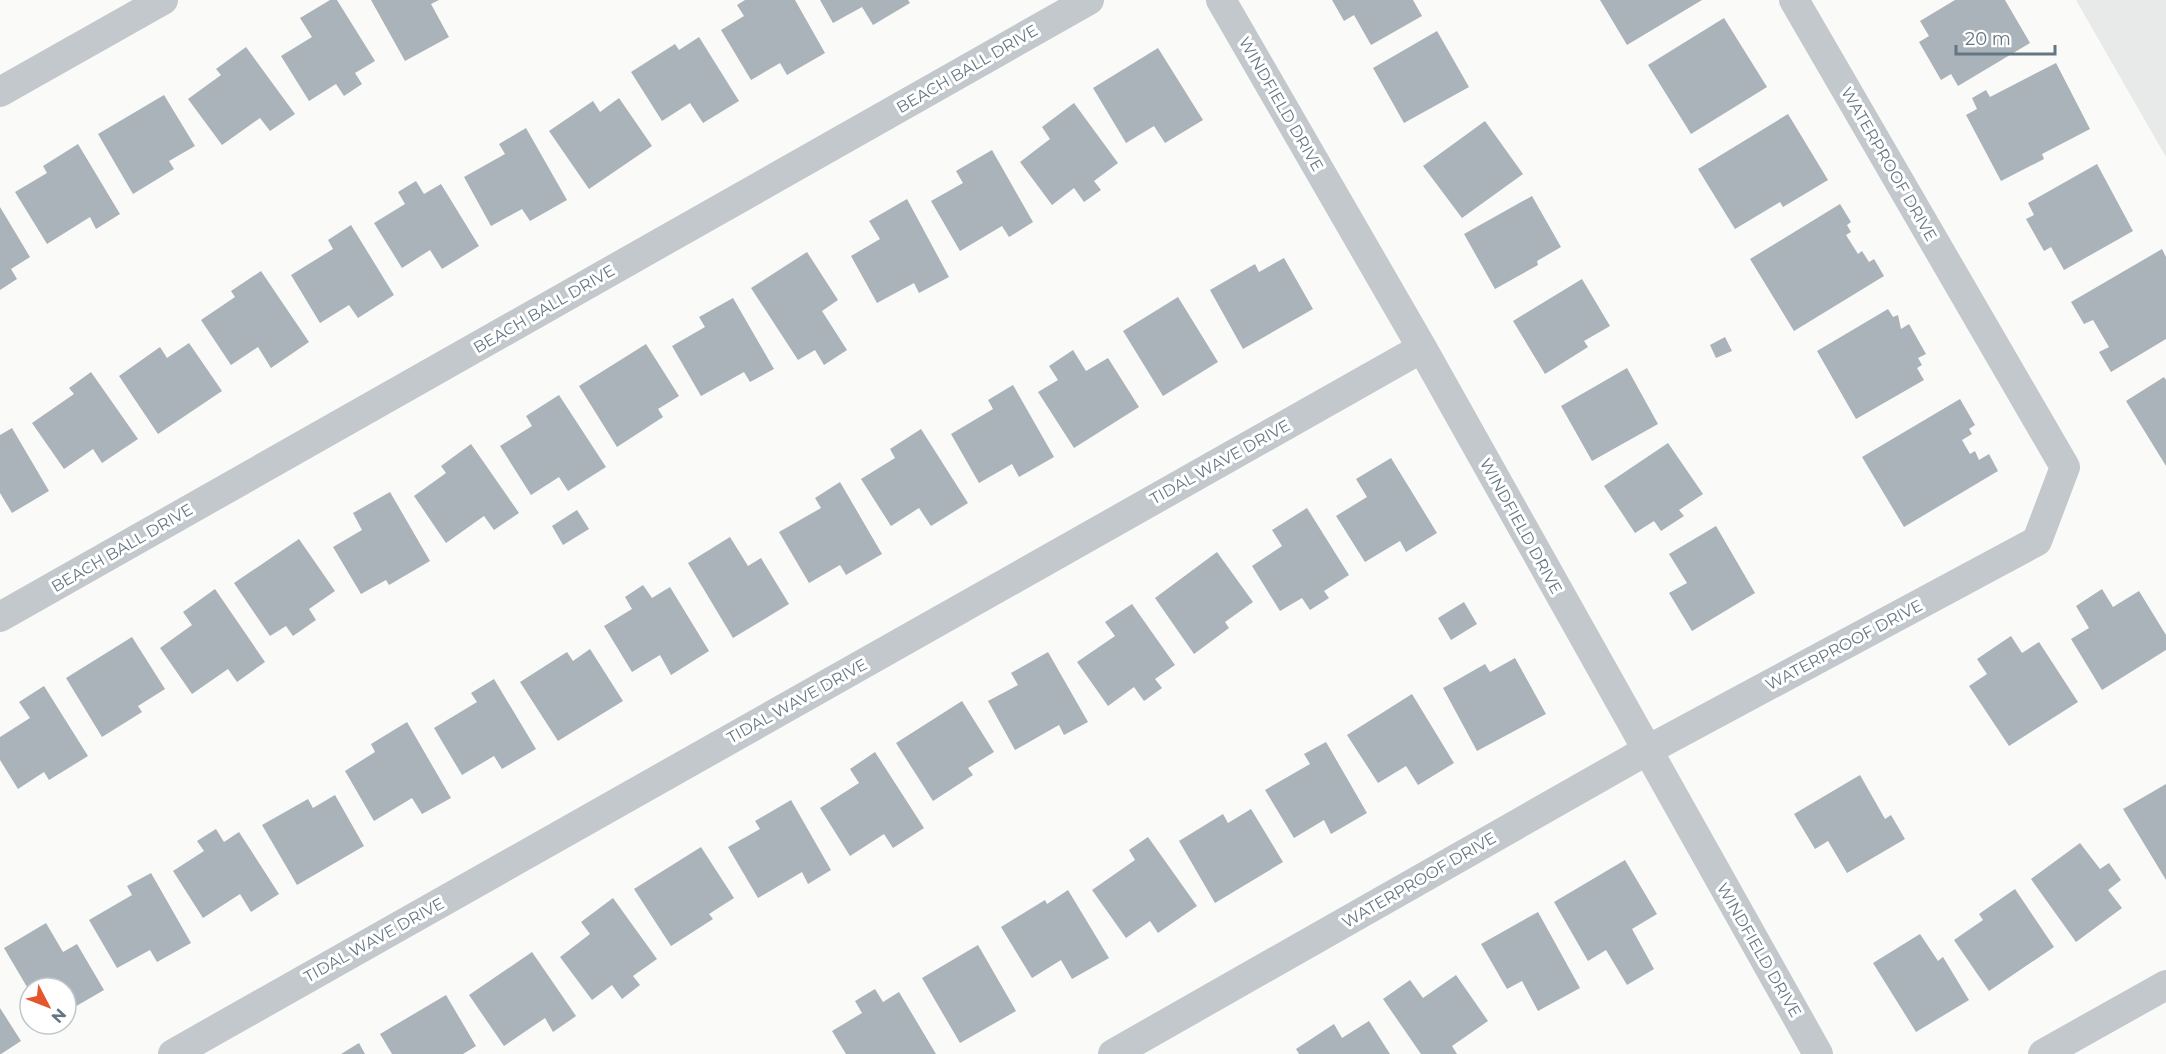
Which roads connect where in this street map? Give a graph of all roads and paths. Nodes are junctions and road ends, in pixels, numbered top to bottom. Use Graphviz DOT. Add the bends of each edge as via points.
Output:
graph roads {
  1 [pos="163,0"];
  2 [pos="1089,0"];
  3 [pos="1221,0"];
  4 [pos="1794,0"];
  5 [pos="0,92"];
  6 [pos="1422,348"];
  7 [pos="0,617"];
  8 [pos="1646,751"];
  9 [pos="2166,985"];
  10 [pos="173,1054"];
  11 [pos="1113,1054"];
  12 [pos="1818,1054"];
  13 [pos="2043,1054"];
  1 -- 5 [label="street"];
  2 -- 7 [label="street, BEACH BALL DRIVE"];
  3 -- 6 [label="street, WINDFIELD DRIVE"];
  4 -- 8 [label="street, WATERPROOF DRIVE" via="2065,467 2037,541"];
  6 -- 8 [label="street, WINDFIELD DRIVE"];
  6 -- 10 [label="street, TIDAL WAVE DRIVE"];
  8 -- 11 [label="street, WATERPROOF DRIVE"];
  8 -- 12 [label="street, WINDFIELD DRIVE"];
  9 -- 13 [label="street"];
}
